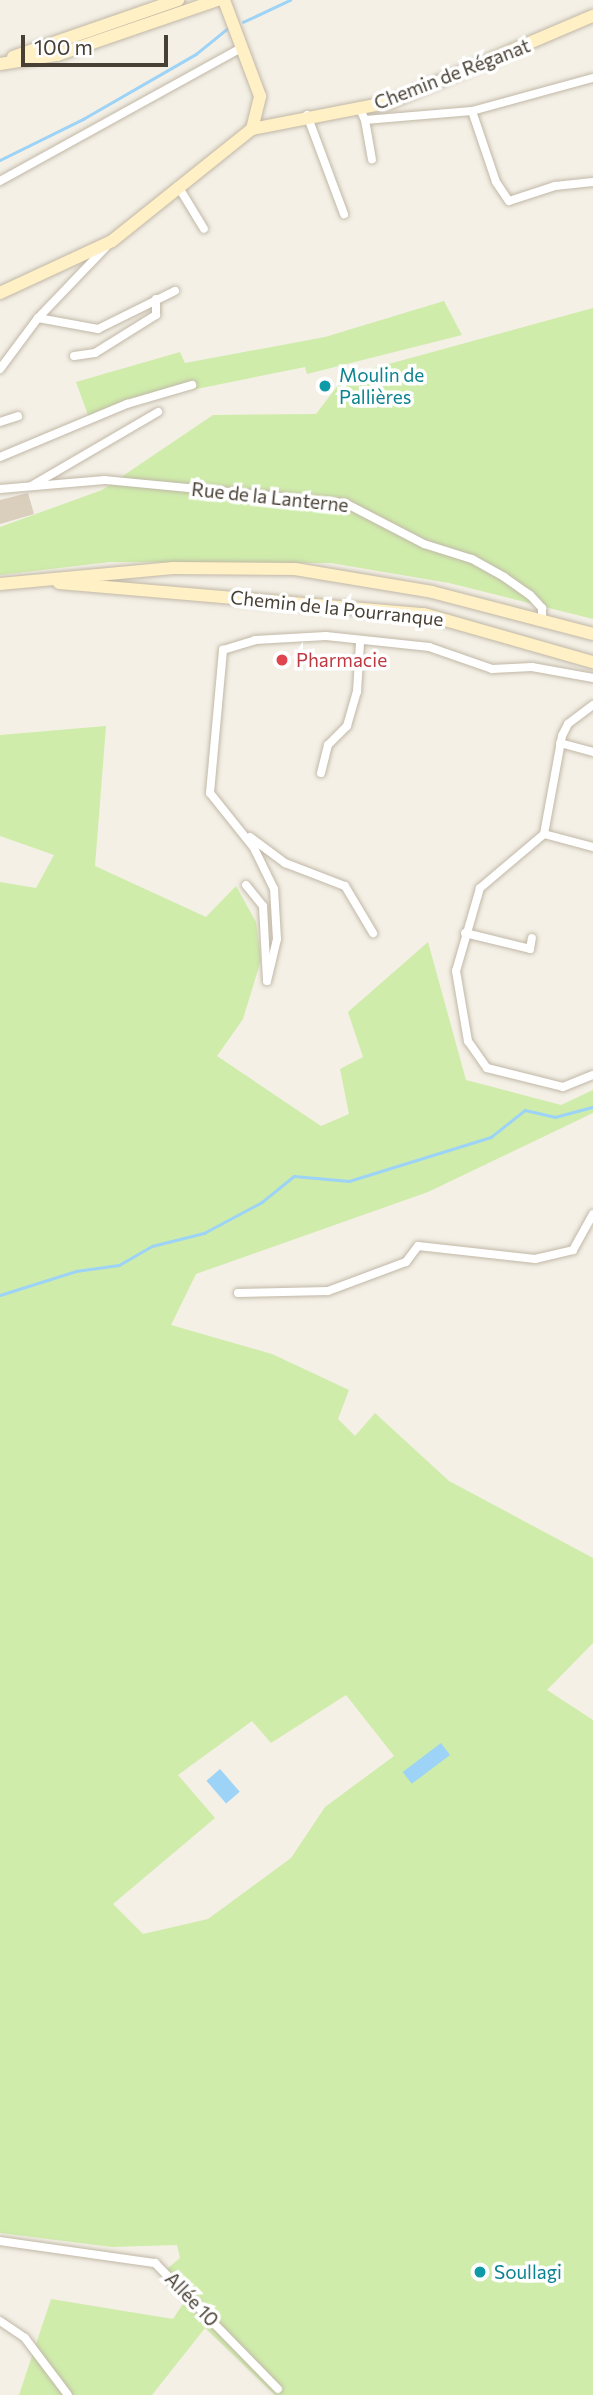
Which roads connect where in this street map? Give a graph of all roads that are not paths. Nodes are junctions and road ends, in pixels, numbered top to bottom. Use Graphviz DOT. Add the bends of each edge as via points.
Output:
graph roads {
  1 [pos="178,0"];
  2 [pos="218,0"];
  3 [pos="224,0"];
  4 [pos="593,16"];
  5 [pos="243,47"];
  6 [pos="0,63"];
  7 [pos="593,78"];
  8 [pos="472,111"];
  9 [pos="306,115"];
  10 [pos="363,115"];
  11 [pos="252,129"];
  12 [pos="372,159"];
  13 [pos="0,181"];
  14 [pos="593,182"];
  15 [pos="178,187"];
  16 [pos="344,214"];
  17 [pos="204,229"];
  18 [pos="112,241"];
  19 [pos="175,291"];
  20 [pos="0,293"];
  21 [pos="156,299"];
  22 [pos="38,318"];
  23 [pos="74,356"];
  24 [pos="0,369"];
  25 [pos="192,385"];
  26 [pos="158,412"];
  27 [pos="18,416"];
  28 [pos="0,422"];
  29 [pos="0,457"];
  30 [pos="33,485"];
  31 [pos="0,489"];
  32 [pos="140,571"];
  33 [pos="24,581"];
  34 [pos="0,584"];
  35 [pos="160,590"];
  36 [pos="542,620"];
  37 [pos="593,634"];
  38 [pos="360,643"];
  39 [pos="593,662"];
  40 [pos="593,678"];
  41 [pos="593,705"];
  42 [pos="560,743"];
  43 [pos="593,752"];
  44 [pos="321,773"];
  45 [pos="242,831"];
  46 [pos="544,834"];
  47 [pos="593,847"];
  48 [pos="246,885"];
  49 [pos="373,933"];
  50 [pos="465,933"];
  51 [pos="532,937"];
  52 [pos="593,1075"];
  53 [pos="593,1214"];
  54 [pos="238,1293"];
  55 [pos="0,2241"];
  56 [pos="0,2321"];
  57 [pos="278,2389"];
  58 [pos="68,2395"];
  1 -- 6 [label="street"];
  2 -- 6 [label="street" via="57,55"];
  3 -- 5 [label="street"];
  4 -- 10 [label="street, Chemin de Réganat"];
  5 -- 11 [label="street" via="260,96"];
  5 -- 13 [label="street"];
  7 -- 8 [label="street"];
  8 -- 10 [label="street"];
  8 -- 14 [label="street" via="496,182 509,201 555,186"];
  9 -- 10 [label="street, Chemin de Réganat"];
  9 -- 11 [label="street, Chemin de Réganat"];
  9 -- 16 [label="street"];
  10 -- 12 [label="street"];
  11 -- 15 [label="street"];
  15 -- 17 [label="street"];
  15 -- 18 [label="street"];
  18 -- 20 [label="street"];
  18 -- 22 [label="street"];
  19 -- 21 [label="street"];
  21 -- 22 [label="street" via="98,329"];
  21 -- 23 [label="street" via="156,315 95,352"];
  22 -- 24 [label="street"];
  25 -- 29 [label="street" via="127,404"];
  26 -- 30 [label="street"];
  27 -- 28 [label="street"];
  30 -- 31 [label="street, Rue de la Lanterne"];
  30 -- 36 [label="street, Rue de la Lanterne" via="105,480 345,503 424,544 472,559 505,577 542,608"];
  32 -- 33 [label="street"];
  32 -- 35 [label="street"];
  32 -- 36 [label="street" via="295,569 432,592"];
  33 -- 34 [label="street"];
  33 -- 35 [label="street, Chemin de la Pourranque"];
  35 -- 39 [label="street, Chemin de la Pourranque" via="424,614"];
  36 -- 37 [label="street"];
  38 -- 40 [label="street" via="429,647 492,669 531,667"];
  38 -- 44 [label="street" via="357,692 347,726 328,745"];
  38 -- 45 [label="street" via="288,636 223,650 210,793 217,808"];
  41 -- 42 [label="street" via="568,724"];
  42 -- 43 [label="street"];
  42 -- 46 [label="street"];
  45 -- 48 [label="street" via="270,876 277,900 277,939 267,981 263,906"];
  45 -- 49 [label="street" via="285,863 345,886"];
  46 -- 47 [label="street"];
  46 -- 50 [label="street" via="481,888"];
  50 -- 51 [label="street" via="530,949"];
  50 -- 52 [label="street" via="456,971 475,1057 502,1074 547,1086 564,1087"];
  53 -- 54 [label="street" via="573,1250 535,1259 418,1246 407,1262 328,1291"];
  55 -- 57 [label="street, Allée 10" via="155,2263"];
  56 -- 58 [label="street" via="24,2338"];
}
